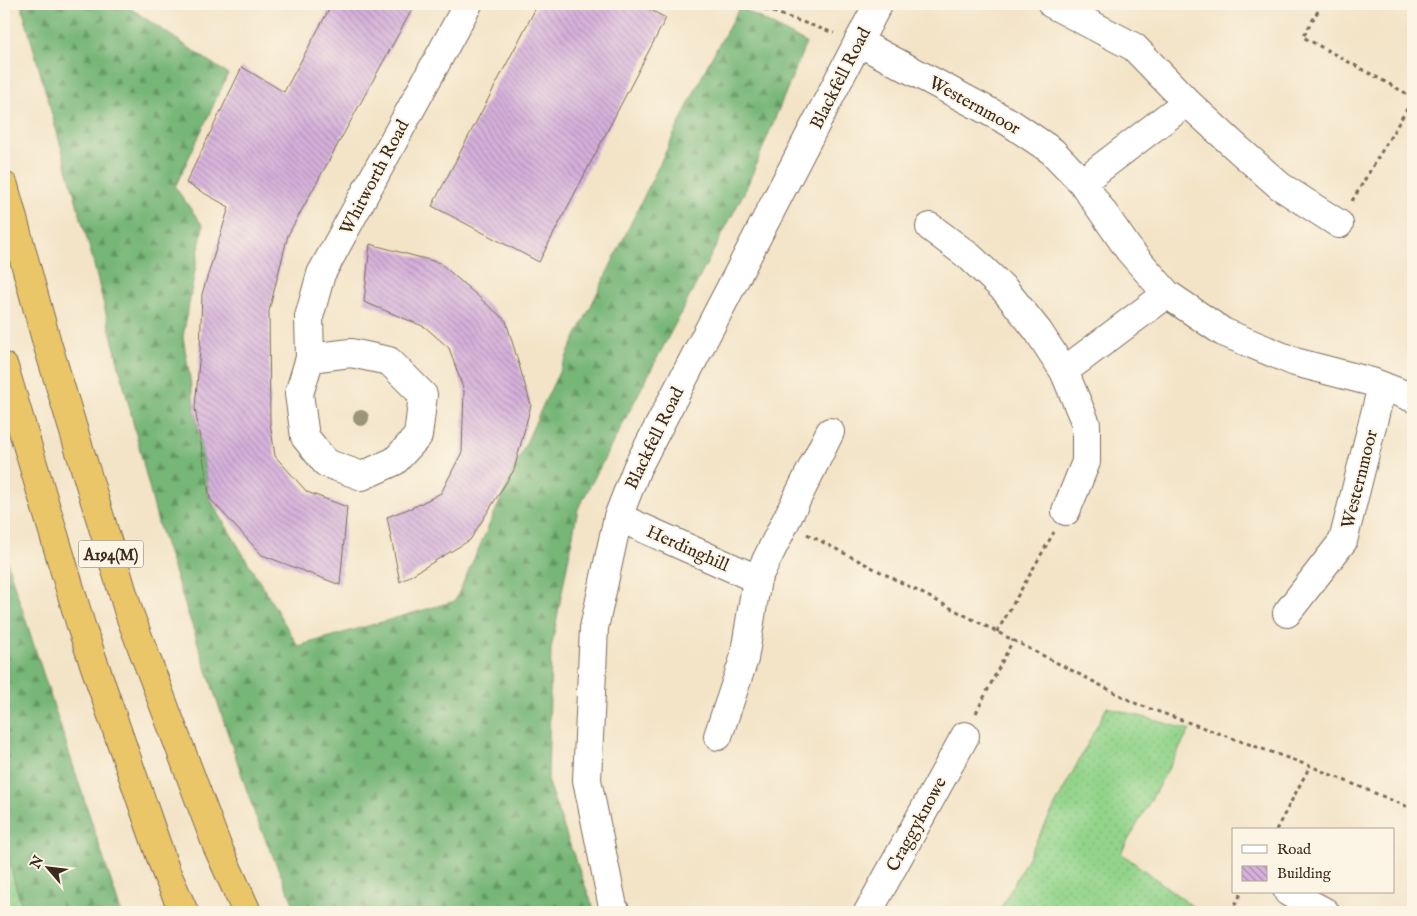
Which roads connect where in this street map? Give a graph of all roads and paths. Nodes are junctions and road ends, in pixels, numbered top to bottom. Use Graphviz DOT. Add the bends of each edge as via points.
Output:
graph roads {
  1 [pos="468,4"];
  2 [pos="750,4"];
  3 [pos="878,4"];
  4 [pos="1052,4"];
  5 [pos="1322,4"];
  6 [pos="858,42"];
  7 [pos="1413,98"];
  8 [pos="1187,102"];
  9 [pos="1082,182"];
  10 [pos="4,186"];
  11 [pos="1339,224"];
  12 [pos="930,227"];
  13 [pos="1167,294"];
  14 [pos="310,358"];
  15 [pos="4,367"];
  16 [pos="1064,372"];
  17 [pos="1382,386"];
  18 [pos="1413,398"];
  19 [pos="830,432"];
  20 [pos="1066,510"];
  21 [pos="618,517"];
  22 [pos="784,522"];
  23 [pos="757,579"];
  24 [pos="1287,613"];
  25 [pos="998,632"];
  26 [pos="1013,640"];
  27 [pos="718,736"];
  28 [pos="965,736"];
  29 [pos="1310,766"];
  30 [pos="1413,809"];
  31 [pos="1277,828"];
  32 [pos="1241,894"];
  33 [pos="1292,894"];
  34 [pos="184,912"];
  35 [pos="247,912"];
  36 [pos="616,912"];
  37 [pos="868,912"];
  38 [pos="1231,912"];
  39 [pos="1325,912"];
  1 -- 14 [label="street, Whitworth Road" via="321,274 309,317"];
  2 -- 6 [label="path"];
  3 -- 6 [label="street, Blackfell Road"];
  4 -- 8 [label="street" via="1134,47"];
  5 -- 7 [label="path" via="1303,37"];
  6 -- 9 [label="street, Westernmoor" via="1009,122 1052,151"];
  6 -- 21 [label="street, Blackfell Road" via="637,468"];
  7 -- 11 [label="path"];
  8 -- 9 [label="street"];
  8 -- 11 [label="street" via="1280,186"];
  9 -- 13 [label="street, Westernmoor" via="1129,250"];
  10 -- 35 [label="highway, A194(M)" via="46,343 129,613 217,846"];
  12 -- 16 [label="street" via="970,257 1005,290 1038,331"];
  13 -- 16 [label="street"];
  13 -- 17 [label="street, Westernmoor" via="1223,332 1295,362"];
  14 -- 14 [label="street, Whitworth Road" via="350,353 389,361 423,395 418,436 395,461 362,476 326,463 305,437 299,394"];
  15 -- 34 [label="highway, A194(M)" via="82,629 166,872"];
  16 -- 20 [label="street" via="1086,424 1086,462"];
  17 -- 18 [label="street, Westernmoor"];
  17 -- 24 [label="street, Westernmoor" via="1343,540"];
  19 -- 22 [label="street"];
  20 -- 25 [label="path"];
  21 -- 23 [label="street, Herdinghill"];
  21 -- 36 [label="street, Blackfell Road" via="594,628 587,780"];
  22 -- 23 [label="street"];
  22 -- 25 [label="path"];
  23 -- 27 [label="street" via="744,659"];
  25 -- 26 [label="path"];
  26 -- 28 [label="path"];
  26 -- 29 [label="path" via="1137,704"];
  28 -- 37 [label="street, Craggyknowe"];
  29 -- 30 [label="path"];
  29 -- 31 [label="path"];
  32 -- 38 [label="path"];
  33 -- 39 [label="street"];
}
